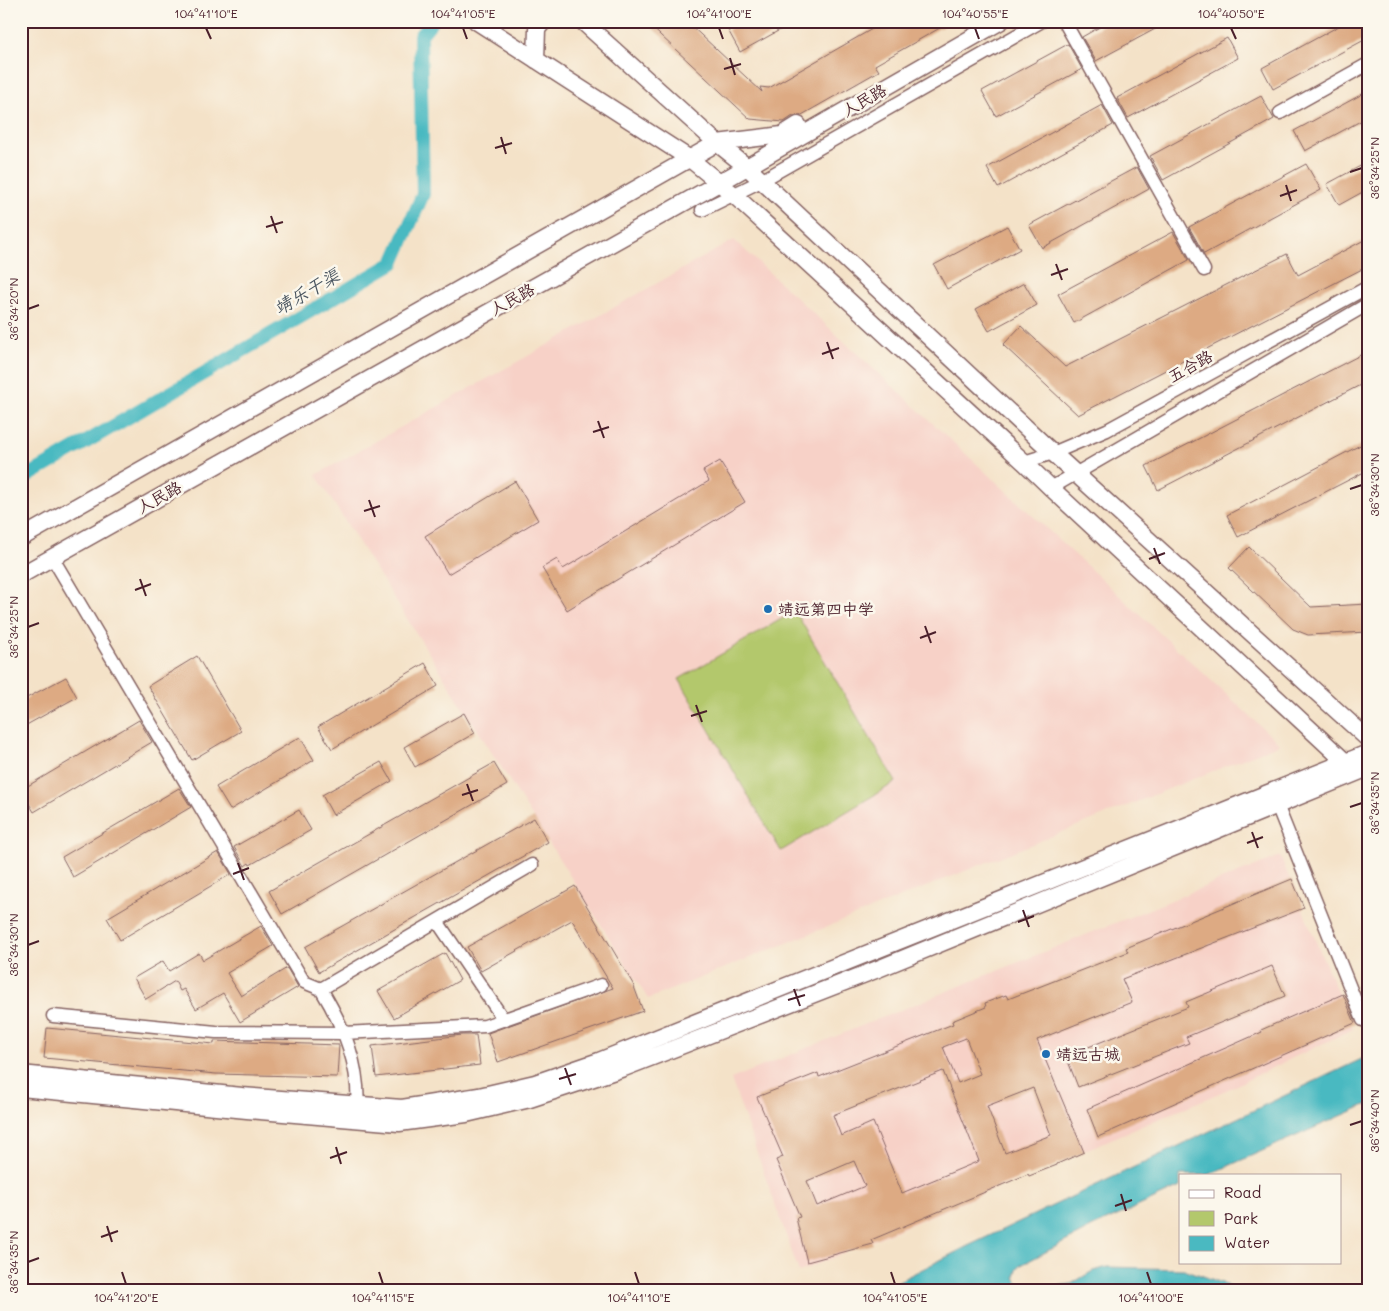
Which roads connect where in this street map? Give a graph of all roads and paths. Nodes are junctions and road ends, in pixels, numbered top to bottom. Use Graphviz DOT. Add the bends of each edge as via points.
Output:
graph roads {
  1 [pos="500,21"];
  2 [pos="544,21"];
  3 [pos="582,21"];
  4 [pos="980,21"];
  5 [pos="1001,21"];
  6 [pos="1042,21"];
  7 [pos="1064,21"];
  8 [pos="479,23"];
  9 [pos="536,60"];
  10 [pos="1368,64"];
  11 [pos="1280,114"];
  12 [pos="717,143"];
  13 [pos="690,159"];
  14 [pos="747,167"];
  15 [pos="761,181"];
  16 [pos="719,183"];
  17 [pos="734,195"];
  18 [pos="702,210"];
  19 [pos="1204,270"];
  20 [pos="1368,287"];
  21 [pos="1368,304"];
  22 [pos="1053,454"];
  23 [pos="1024,462"];
  24 [pos="1077,473"];
  25 [pos="1051,488"];
  26 [pos="21,538"];
  27 [pos="52,557"];
  28 [pos="21,575"];
  29 [pos="1368,739"];
  30 [pos="1368,754"];
  31 [pos="1357,768"];
  32 [pos="1276,805"];
  33 [pos="532,866"];
  34 [pos="437,921"];
  35 [pos="600,985"];
  36 [pos="322,989"];
  37 [pos="52,1016"];
  38 [pos="504,1020"];
  39 [pos="1363,1020"];
  40 [pos="344,1033"];
  41 [pos="21,1074"];
  42 [pos="21,1088"];
  43 [pos="357,1112"];
  1 -- 8 [label="main road"];
  2 -- 9 [label="main road" via="537,29"];
  3 -- 12 [label="main road"];
  4 -- 12 [label="main road, 人民路" via="782,134"];
  5 -- 14 [label="main road, 人民路"];
  6 -- 15 [label="street"];
  7 -- 19 [label="street"];
  8 -- 9 [label="main road"];
  9 -- 13 [label="main road"];
  10 -- 11 [label="street"];
  12 -- 13 [label="main road, 人民路"];
  12 -- 14 [label="main road"];
  13 -- 16 [label="main road"];
  13 -- 26 [label="main road, 人民路"];
  14 -- 15 [label="main road"];
  14 -- 16 [label="main road, 人民路"];
  15 -- 17 [label="street"];
  15 -- 22 [label="main road"];
  16 -- 17 [label="main road"];
  16 -- 27 [label="main road, 人民路"];
  17 -- 18 [label="street"];
  17 -- 23 [label="main road"];
  20 -- 22 [label="street, 五合路" via="1107,430"];
  21 -- 24 [label="street"];
  22 -- 23 [label="street, 五合路"];
  22 -- 24 [label="main road"];
  23 -- 25 [label="main road"];
  24 -- 25 [label="street"];
  24 -- 29 [label="main road"];
  25 -- 31 [label="main road"];
  27 -- 28 [label="main road, 人民路"];
  27 -- 36 [label="street" via="304,982"];
  30 -- 31 [label="main road"];
  31 -- 32 [label="main road"];
  31 -- 43 [label="main road" via="599,1061 479,1096"];
  32 -- 39 [label="street"];
  32 -- 43 [label="main road" via="869,973 624,1068 530,1098 466,1114 399,1123"];
  33 -- 34 [label="street"];
  34 -- 36 [label="street"];
  34 -- 38 [label="street"];
  35 -- 38 [label="street"];
  36 -- 40 [label="street"];
  37 -- 40 [label="street" via="216,1032"];
  38 -- 40 [label="street" via="485,1026"];
  40 -- 43 [label="street" via="357,1074"];
  41 -- 43 [label="main road" via="242,1096"];
  42 -- 43 [label="main road" via="237,1110"];
}
